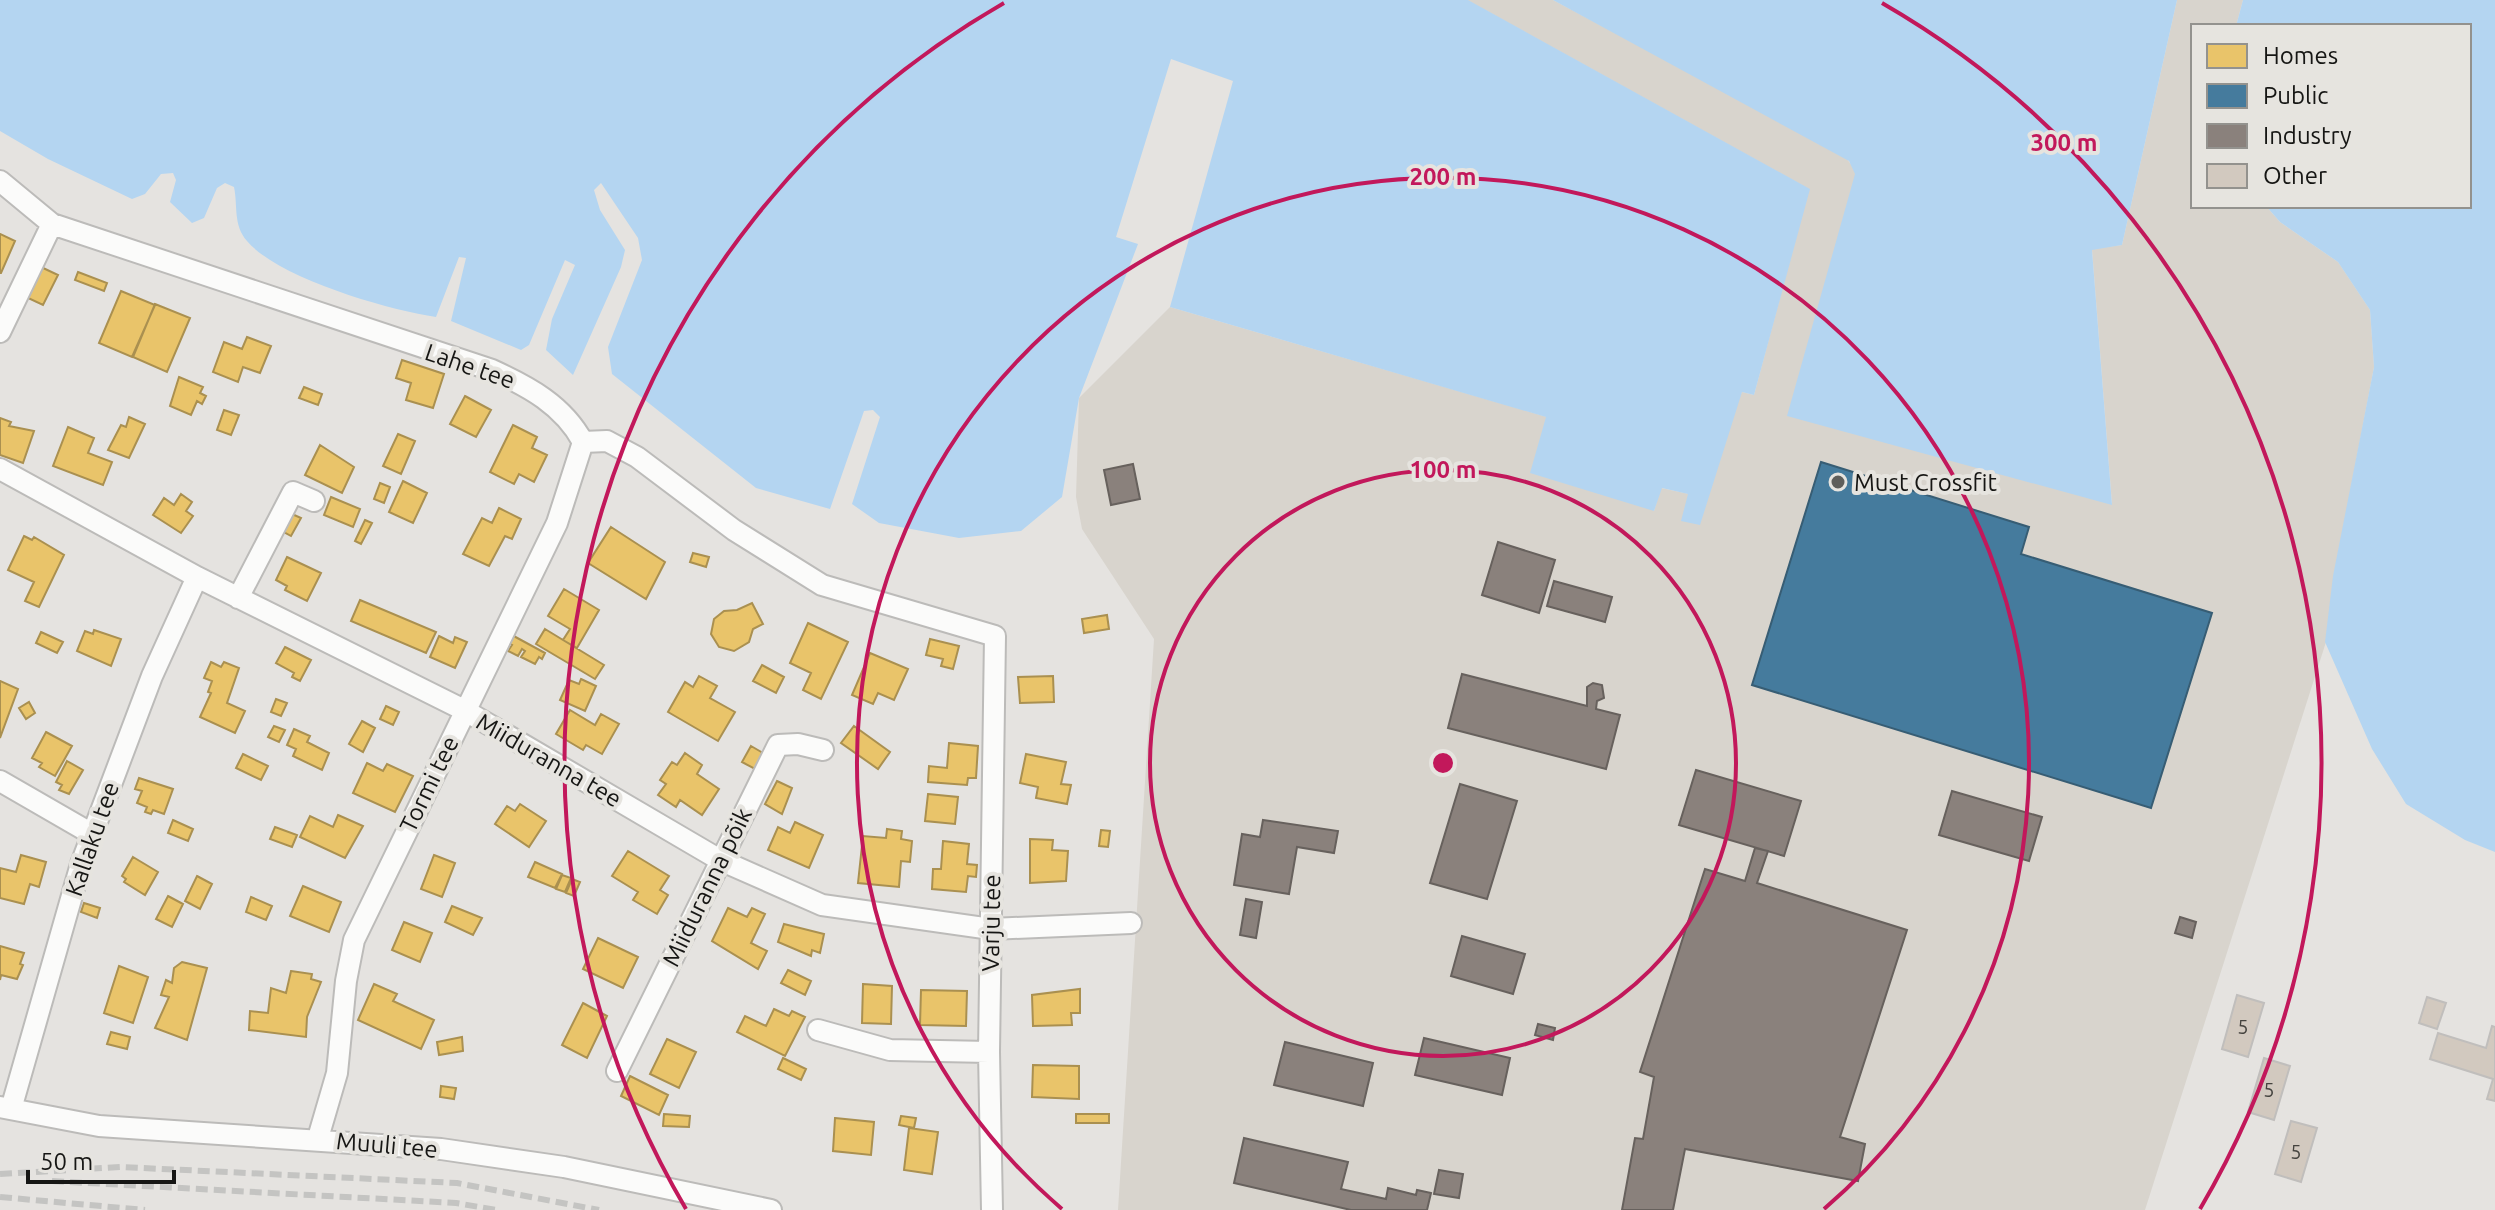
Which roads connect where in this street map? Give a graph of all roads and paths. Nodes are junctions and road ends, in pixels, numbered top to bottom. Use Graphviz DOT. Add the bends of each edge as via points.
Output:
graph roads {
  1 [pos="0,181"];
  2 [pos="52,224"];
  3 [pos="0,332"];
  4 [pos="583,442"];
  5 [pos="0,469"];
  6 [pos="314,501"];
  7 [pos="197,577"];
  8 [pos="238,598"];
  9 [pos="464,710"];
  10 [pos="823,750"];
  11 [pos="0,781"];
  12 [pos="92,834"];
  13 [pos="720,860"];
  14 [pos="1131,923"];
  15 [pos="991,929"];
  16 [pos="818,1030"];
  17 [pos="989,1052"];
  18 [pos="617,1071"];
  19 [pos="6,1108"];
  20 [pos="318,1138"];
  21 [pos="771,1210"];
  22 [pos="992,1210"];
  1 -- 2 [label="street, Lahe tee"];
  2 -- 3 [label="street"];
  2 -- 4 [label="street, Lahe tee" via="492,370 531,388 572,421"];
  4 -- 9 [label="street, Tormi tee" via="557,523"];
  4 -- 15 [label="street, Varju tee" via="607,441 637,457 734,530 822,585 995,636"];
  5 -- 7 [label="street, Miiduranna tee"];
  6 -- 8 [label="street" via="293,492"];
  7 -- 8 [label="street, Miiduranna tee"];
  7 -- 12 [label="street, Kallaku tee" via="152,676"];
  8 -- 9 [label="street, Miiduranna tee"];
  9 -- 13 [label="street, Miiduranna tee"];
  9 -- 20 [label="street, Tormi tee" via="354,940 337,1073"];
  10 -- 13 [label="street, Miiduranna põik" via="778,745"];
  11 -- 12 [label="street"];
  12 -- 19 [label="street, Kallaku tee"];
  13 -- 15 [label="street, Miiduranna tee" via="822,905"];
  13 -- 18 [label="street, Miiduranna põik"];
  14 -- 15 [label="street, Miiduranna tee"];
  15 -- 17 [label="street, Varju tee"];
  16 -- 17 [label="street" via="890,1050"];
  17 -- 22 [label="street, Varju tee"];
  19 -- 20 [label="street, Muuli tee" via="99,1126"];
  20 -- 21 [label="street, Muuli tee" via="564,1167"];
}
